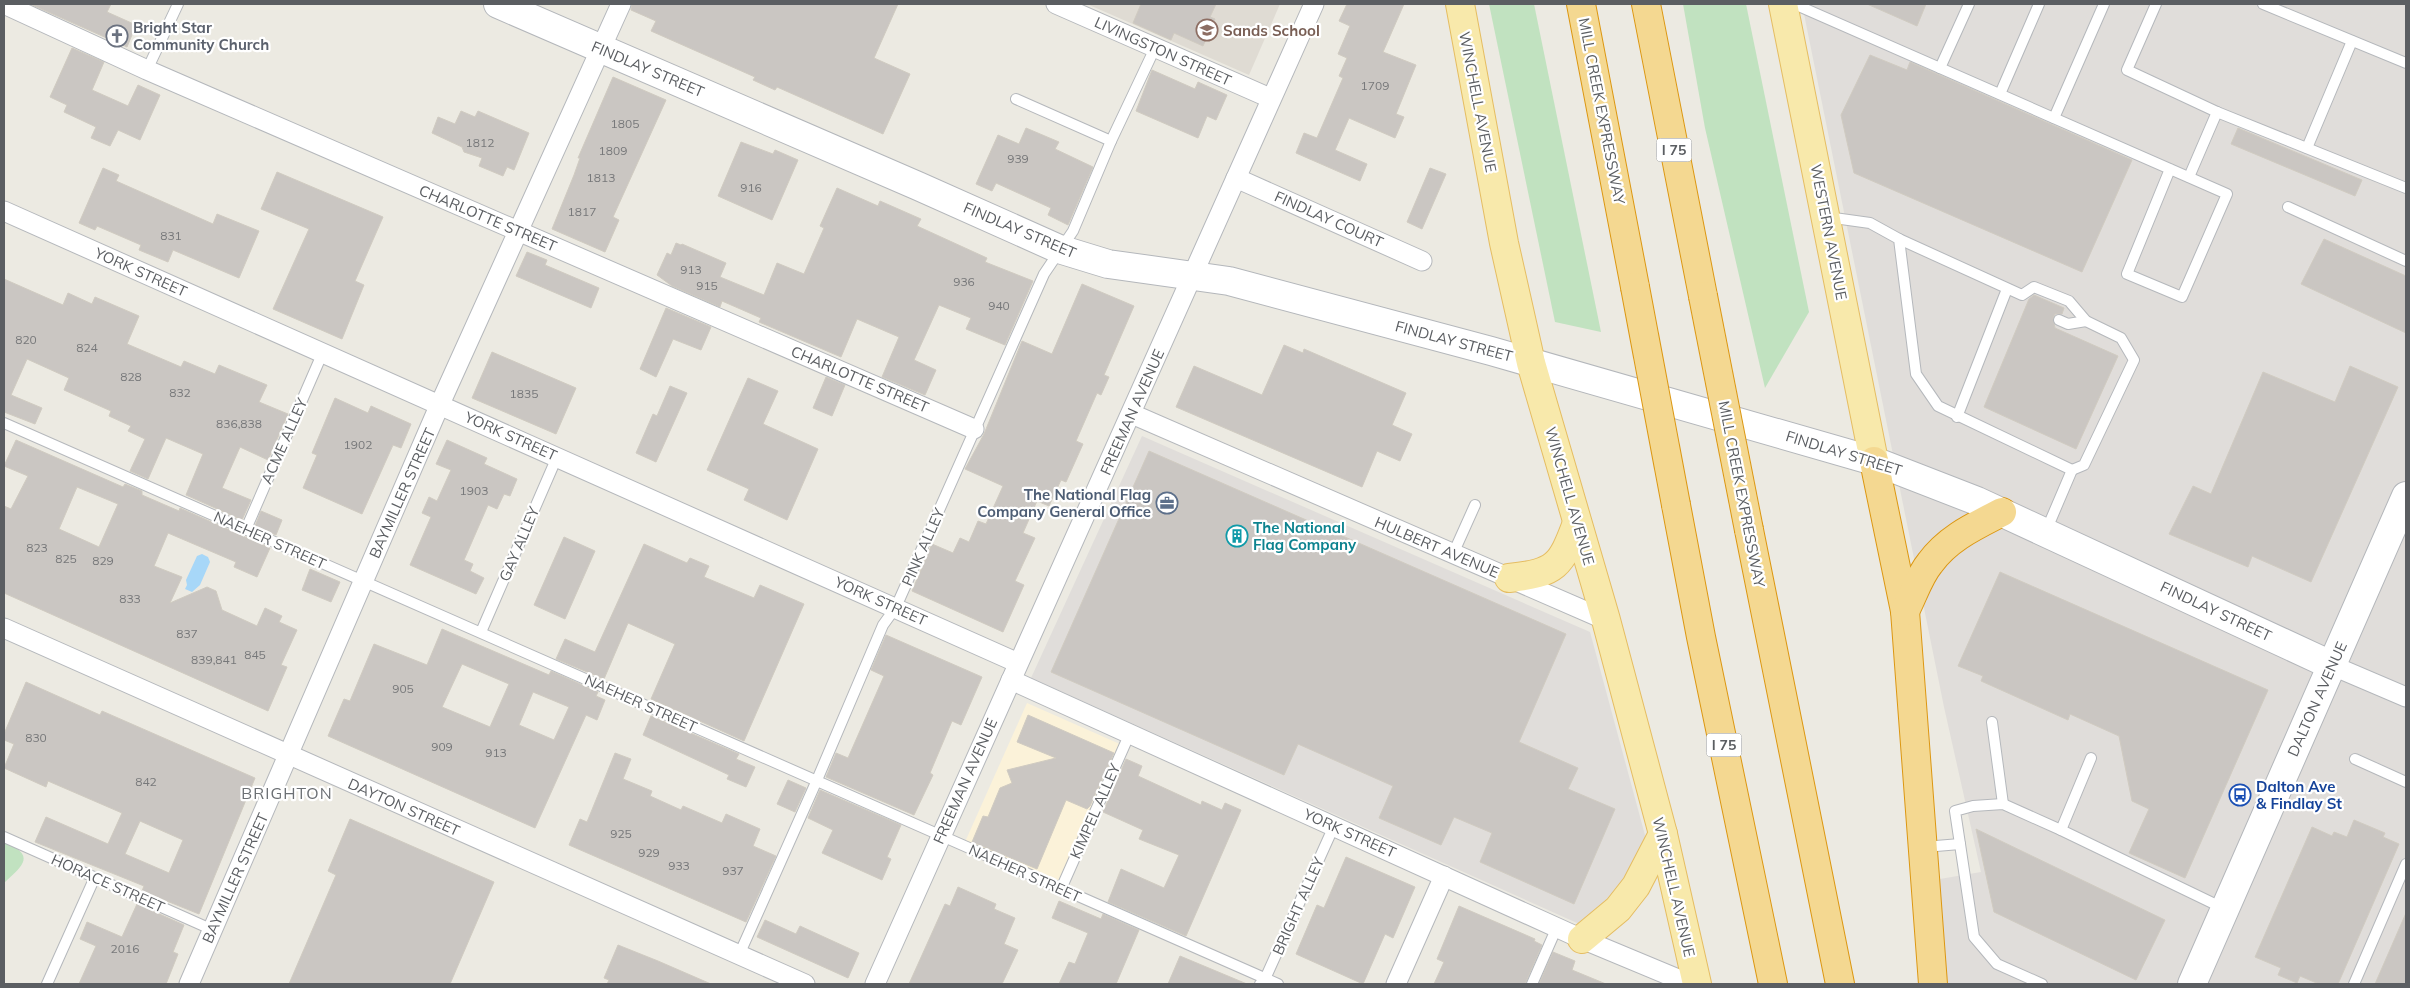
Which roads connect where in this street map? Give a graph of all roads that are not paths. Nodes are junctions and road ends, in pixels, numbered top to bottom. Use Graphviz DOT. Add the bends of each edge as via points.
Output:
graph roads {
  1 [pos="4,4"];
  2 [pos="178,4"];
  3 [pos="498,4"];
  4 [pos="621,4"];
  5 [pos="1056,4"];
  6 [pos="1314,4"];
  7 [pos="1460,4"];
  8 [pos="1581,4"];
  9 [pos="1646,4"];
  10 [pos="1783,4"];
  11 [pos="1794,4"];
  12 [pos="1969,4"];
  13 [pos="2039,4"];
  14 [pos="2104,4"];
  15 [pos="2156,4"];
  16 [pos="2263,4"];
  17 [pos="2352,41"];
  18 [pos="1155,48"];
  19 [pos="602,49"];
  20 [pos="2406,63"];
  21 [pos="1940,68"];
  22 [pos="146,70"];
  23 [pos="2000,94"];
  24 [pos="1270,98"];
  25 [pos="1016,99"];
  26 [pos="2217,112"];
  27 [pos="2054,118"];
  28 [pos="1111,140"];
  29 [pos="2307,148"];
  30 [pos="2170,169"];
  31 [pos="2189,177"];
  32 [pos="1236,178"];
  33 [pos="2406,188"];
  34 [pos="2288,207"];
  35 [pos="4,211"];
  36 [pos="1826,217"];
  37 [pos="518,231"];
  38 [pos="1899,239"];
  39 [pos="1059,249"];
  40 [pos="1422,261"];
  41 [pos="2406,261"];
  42 [pos="1191,277"];
  43 [pos="2007,289"];
  44 [pos="2022,295"];
  45 [pos="2026,306"];
  46 [pos="2058,320"];
  47 [pos="2086,321"];
  48 [pos="323,352"];
  49 [pos="1531,363"];
  50 [pos="440,404"];
  51 [pos="1132,414"];
  52 [pos="1957,417"];
  53 [pos="4,423"];
  54 [pos="974,428"];
  55 [pos="556,457"];
  56 [pos="1874,461"];
  57 [pos="2072,470"];
  58 [pos="2406,496"];
  59 [pos="1475,505"];
  60 [pos="2002,512"];
  61 [pos="1577,523"];
  62 [pos="246,529"];
  63 [pos="2045,532"];
  64 [pos="1453,554"];
  65 [pos="1509,578"];
  66 [pos="363,580"];
  67 [pos="896,607"];
  68 [pos="1905,611"];
  69 [pos="1606,620"];
  70 [pos="4,628"];
  71 [pos="481,632"];
  72 [pos="2331,665"];
  73 [pos="1015,671"];
  74 [pos="2406,697"];
  75 [pos="1992,722"];
  76 [pos="1130,734"];
  77 [pos="289,756"];
  78 [pos="2091,758"];
  79 [pos="2355,759"];
  80 [pos="817,780"];
  81 [pos="2406,782"];
  82 [pos="2002,804"];
  83 [pos="1334,826"];
  84 [pos="2062,830"];
  85 [pos="1663,834"];
  86 [pos="941,836"];
  87 [pos="4,837"];
  88 [pos="1960,844"];
  89 [pos="1924,847"];
  90 [pos="2406,864"];
  91 [pos="1444,876"];
  92 [pos="96,877"];
  93 [pos="1061,889"];
  94 [pos="2224,910"];
  95 [pos="1557,927"];
  96 [pos="213,930"];
  97 [pos="1582,939"];
  98 [pos="739,955"];
  99 [pos="1263,982"];
  100 [pos="47,984"];
  101 [pos="189,984"];
  102 [pos="805,984"];
  103 [pos="875,984"];
  104 [pos="1278,984"];
  105 [pos="1396,984"];
  106 [pos="1532,984"];
  107 [pos="1690,984"];
  108 [pos="1696,984"];
  109 [pos="1774,984"];
  110 [pos="1840,984"];
  111 [pos="1933,984"];
  112 [pos="2042,984"];
  113 [pos="2192,984"];
  114 [pos="2354,984"];
  1 -- 22 [label="street, CHARLOTTE STREET"];
  2 -- 22 [label="lane"];
  3 -- 19 [label="street, FINDLAY STREET"];
  4 -- 19 [label="street, BAYMILLER STREET"];
  5 -- 18 [label="street, LIVINGSTON STREET"];
  6 -- 24 [label="street, FREEMAN AVENUE"];
  7 -- 49 [label="main road, WINCHELL AVENUE" via="1504,243"];
  8 -- 109 [label="highway, MILL CREEK EXPRESSWAY / I 75, bridge" via="1701,637"];
  9 -- 110 [label="highway, MILL CREEK EXPRESSWAY / I 75, bridge"];
  10 -- 36 [label="main road, WESTERN AVENUE"];
  11 -- 21 [label="lane"];
  12 -- 21 [label="lane"];
  13 -- 23 [label="lane"];
  14 -- 27 [label="lane"];
  15 -- 26 [label="lane" via="2127,70"];
  16 -- 17 [label="lane"];
  17 -- 20 [label="lane"];
  17 -- 29 [label="lane"];
  18 -- 24 [label="street, LIVINGSTON STREET"];
  18 -- 28 [label="lane, PINK ALLEY"];
  19 -- 37 [label="street, BAYMILLER STREET"];
  19 -- 39 [label="street, FINDLAY STREET"];
  21 -- 23 [label="lane"];
  22 -- 37 [label="street, CHARLOTTE STREET"];
  23 -- 27 [label="lane"];
  24 -- 32 [label="street, FREEMAN AVENUE"];
  25 -- 28 [label="lane"];
  26 -- 29 [label="lane"];
  26 -- 31 [label="lane"];
  27 -- 30 [label="lane"];
  28 -- 39 [label="lane, PINK ALLEY" via="1073,231"];
  29 -- 33 [label="lane"];
  30 -- 31 [label="lane"];
  30 -- 31 [label="lane" via="2127,274 2182,297 2226,194"];
  32 -- 40 [label="street, FINDLAY COURT"];
  32 -- 42 [label="street, FREEMAN AVENUE"];
  34 -- 41 [label="lane"];
  35 -- 48 [label="street, YORK STREET"];
  36 -- 38 [label="lane" via="1870,223"];
  36 -- 56 [label="main road, WESTERN AVENUE"];
  37 -- 50 [label="street, BAYMILLER STREET"];
  37 -- 54 [label="street, CHARLOTTE STREET"];
  38 -- 43 [label="lane"];
  38 -- 52 [label="lane" via="1916,374 1938,406"];
  39 -- 42 [label="street, FINDLAY STREET" via="1108,264"];
  39 -- 54 [label="lane, PINK ALLEY" via="1044,274"];
  42 -- 49 [label="street, FINDLAY STREET" via="1229,281"];
  42 -- 51 [label="street, FREEMAN AVENUE"];
  43 -- 44 [label="lane"];
  43 -- 52 [label="lane"];
  44 -- 45 [label="lane"];
  44 -- 47 [label="lane" via="2034,287 2069,301"];
  46 -- 47 [label="lane" via="2068,324"];
  47 -- 57 [label="lane" via="2120,338 2134,360 2084,465"];
  48 -- 50 [label="street, YORK STREET"];
  48 -- 62 [label="lane, ACME ALLEY"];
  49 -- 56 [label="street, FINDLAY STREET"];
  49 -- 61 [label="main road, WINCHELL AVENUE"];
  50 -- 55 [label="street, YORK STREET"];
  50 -- 66 [label="street, BAYMILLER STREET"];
  51 -- 64 [label="street, HULBERT AVENUE"];
  51 -- 73 [label="street, FREEMAN AVENUE"];
  52 -- 57 [label="lane"];
  53 -- 62 [label="lane, NAEHER STREET"];
  54 -- 67 [label="lane, PINK ALLEY"];
  55 -- 67 [label="street, YORK STREET"];
  55 -- 71 [label="lane, GAY ALLEY"];
  56 -- 60 [label="street, FINDLAY STREET"];
  56 -- 68 [label="highway"];
  57 -- 63 [label="lane"];
  58 -- 72 [label="street, DALTON AVENUE"];
  59 -- 64 [label="lane"];
  60 -- 63 [label="street, FINDLAY STREET"];
  60 -- 68 [label="highway" via="1960,534 1942,549 1928,564"];
  61 -- 65 [label="main road" via="1566,554 1553,568 1534,575"];
  61 -- 69 [label="main road, WINCHELL AVENUE"];
  62 -- 66 [label="lane, NAEHER STREET"];
  63 -- 72 [label="street, FINDLAY STREET"];
  64 -- 65 [label="street, HULBERT AVENUE"];
  65 -- 69 [label="street, HULBERT AVENUE"];
  66 -- 71 [label="lane, NAEHER STREET"];
  66 -- 77 [label="street, BAYMILLER STREET"];
  67 -- 73 [label="street, YORK STREET"];
  67 -- 80 [label="lane, PINK ALLEY" via="883,625"];
  68 -- 89 [label="highway"];
  69 -- 85 [label="main road, WINCHELL AVENUE"];
  70 -- 77 [label="street, DAYTON STREET"];
  71 -- 80 [label="lane, NAEHER STREET"];
  72 -- 74 [label="street, FINDLAY STREET"];
  72 -- 94 [label="street, DALTON AVENUE"];
  73 -- 76 [label="street, YORK STREET"];
  73 -- 86 [label="street, FREEMAN AVENUE"];
  75 -- 82 [label="lane"];
  76 -- 83 [label="street, YORK STREET"];
  76 -- 93 [label="lane, KIMPEL ALLEY"];
  77 -- 96 [label="street, BAYMILLER STREET"];
  77 -- 98 [label="street, DAYTON STREET"];
  78 -- 84 [label="lane"];
  79 -- 81 [label="lane"];
  80 -- 86 [label="lane, NAEHER STREET"];
  80 -- 98 [label="lane, PINK ALLEY"];
  82 -- 84 [label="lane"];
  82 -- 88 [label="lane" via="1955,811"];
  83 -- 91 [label="street, YORK STREET"];
  83 -- 99 [label="lane, BRIGHT ALLEY"];
  84 -- 94 [label="lane"];
  85 -- 97 [label="main road" via="1636,886 1618,909"];
  85 -- 108 [label="main road, WINCHELL AVENUE"];
  86 -- 93 [label="lane, NAEHER STREET"];
  86 -- 103 [label="street, FREEMAN AVENUE"];
  87 -- 92 [label="lane, HORACE STREET"];
  88 -- 89 [label="lane"];
  88 -- 112 [label="lane" via="1974,936 1997,964"];
  89 -- 111 [label="highway"];
  90 -- 114 [label="lane"];
  91 -- 95 [label="street, YORK STREET"];
  91 -- 105 [label="street"];
  92 -- 96 [label="lane, HORACE STREET"];
  92 -- 100 [label="lane"];
  93 -- 99 [label="lane, NAEHER STREET"];
  94 -- 113 [label="street, DALTON AVENUE"];
  95 -- 97 [label="street, YORK STREET"];
  95 -- 106 [label="lane"];
  96 -- 101 [label="street, BAYMILLER STREET"];
  97 -- 107 [label="street, YORK STREET"];
  98 -- 102 [label="street, DAYTON STREET"];
  99 -- 104 [label="lane, NAEHER STREET"];
}
